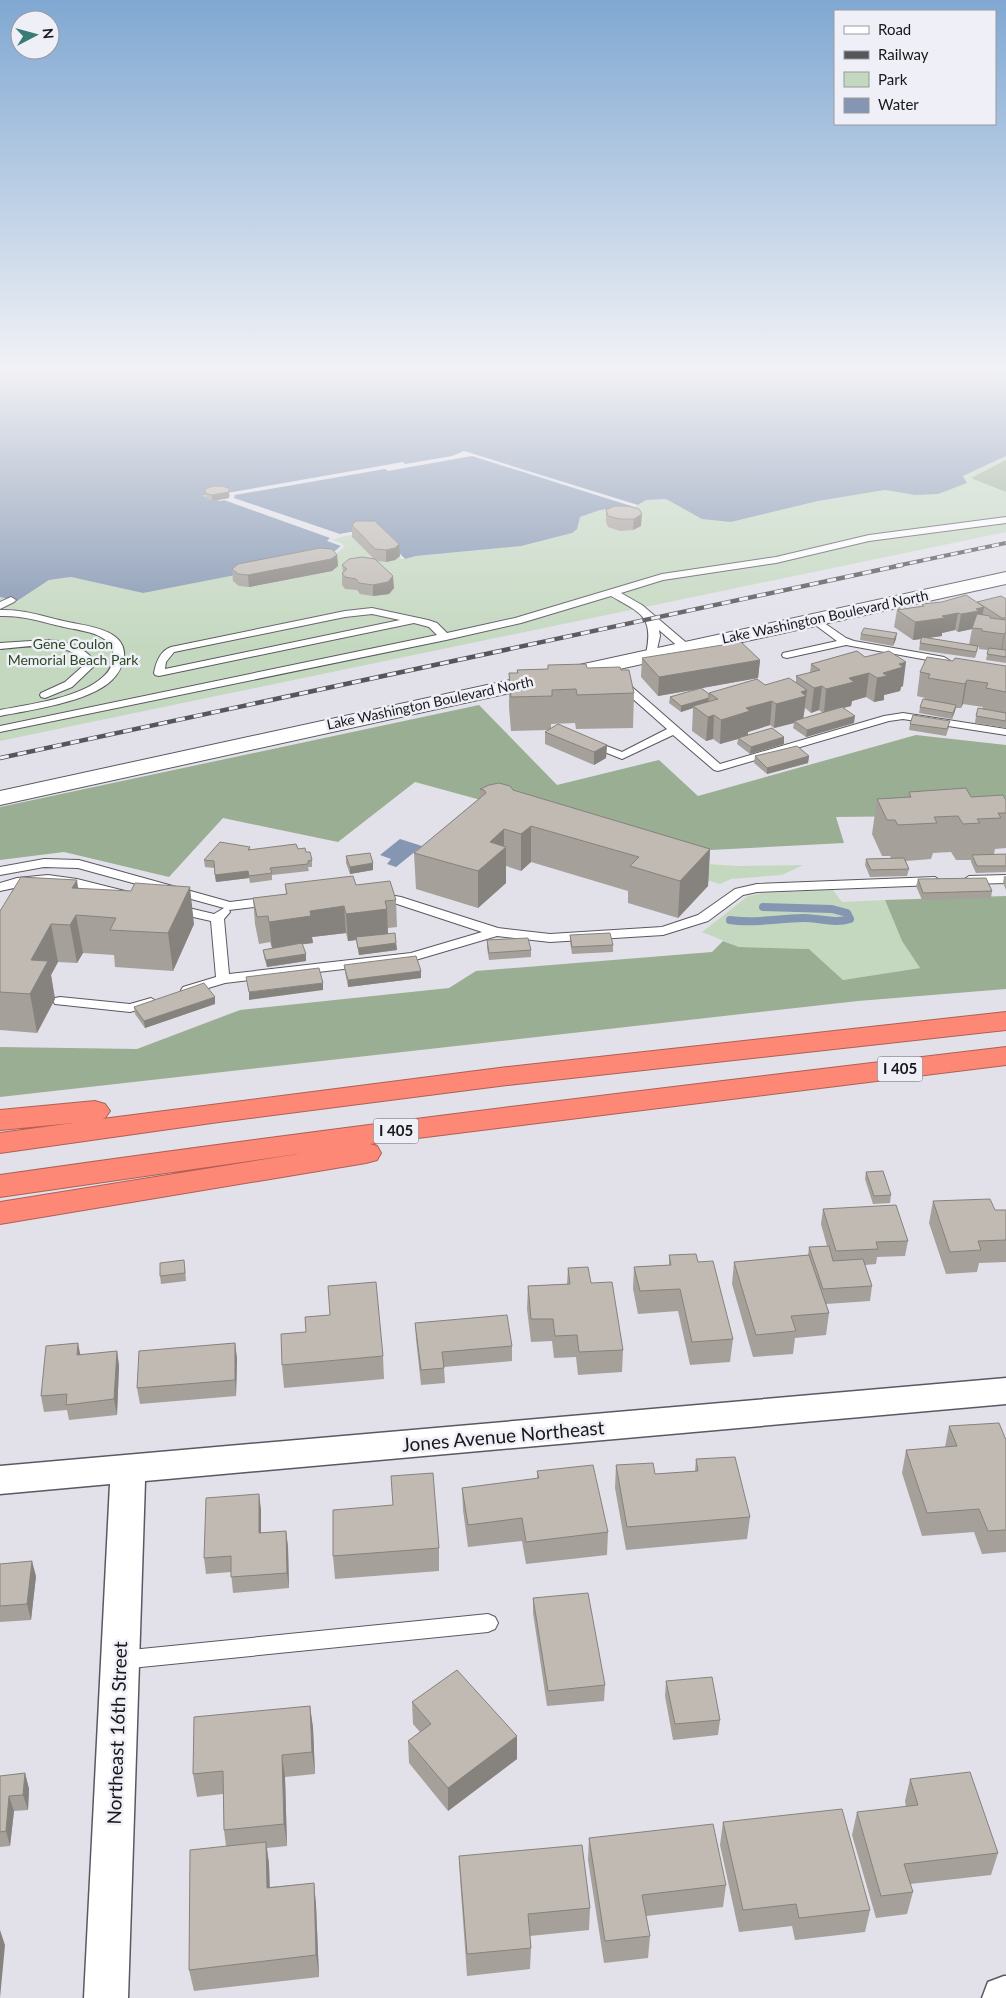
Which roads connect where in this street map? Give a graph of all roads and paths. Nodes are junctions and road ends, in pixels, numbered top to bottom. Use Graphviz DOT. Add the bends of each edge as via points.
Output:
graph roads {
  1 [pos="1006,520"];
  2 [pos="1003,581"];
  3 [pos="614,593"];
  4 [pos="11,600"];
  5 [pos="0,606"];
  6 [pos="0,614"];
  7 [pos="651,618"];
  8 [pos="814,619"];
  9 [pos="414,620"];
  10 [pos="446,636"];
  11 [pos="847,642"];
  12 [pos="0,646"];
  13 [pos="685,647"];
  14 [pos="650,654"];
  15 [pos="787,655"];
  16 [pos="957,662"];
  17 [pos="600,665"];
  18 [pos="159,673"];
  19 [pos="164,695"];
  20 [pos="0,705"];
  21 [pos="0,713"];
  22 [pos="0,729"];
  23 [pos="674,730"];
  24 [pos="1006,732"];
  25 [pos="582,739"];
  26 [pos="0,798"];
  27 [pos="0,871"];
  28 [pos="1006,879"];
  29 [pos="0,887"];
  30 [pos="364,895"];
  31 [pos="137,898"];
  32 [pos="287,900"];
  33 [pos="165,906"];
  34 [pos="230,906"];
  35 [pos="217,918"];
  36 [pos="496,932"];
  37 [pos="223,979"];
  38 [pos="60,1001"];
  39 [pos="1006,1021"];
  40 [pos="1006,1056"];
  41 [pos="507,1076"];
  42 [pos="793,1081"];
  43 [pos="0,1120"];
  44 [pos="0,1143"];
  45 [pos="0,1186"];
  46 [pos="0,1213"];
  47 [pos="1006,1391"];
  48 [pos="128,1468"];
  49 [pos="0,1480"];
  50 [pos="488,1624"];
  51 [pos="120,1660"];
  52 [pos="106,1998"];
  1 -- 3 [label="lane" via="869,538 776,560 662,577"];
  2 -- 8 [label="street, Lake Washington Boulevard North"];
  3 -- 7 [label="lane"];
  3 -- 10 [label="lane" via="516,621"];
  4 -- 5 [label="lane"];
  6 -- 21 [label="lane" via="93,630 114,643 119,651 119,660 106,679 77,695"];
  7 -- 13 [label="lane"];
  7 -- 14 [label="lane" via="654,636"];
  8 -- 11 [label="lane"];
  8 -- 13 [label="street, Lake Washington Boulevard North"];
  9 -- 10 [label="lane" via="433,625"];
  9 -- 18 [label="lane"];
  9 -- 18 [label="lane" via="372,612 336,616 171,650 161,661"];
  10 -- 19 [label="lane"];
  11 -- 15 [label="lane"];
  11 -- 16 [label="lane"];
  12 -- 20 [label="lane" via="66,645 81,650 88,659 88,668 66,688"];
  13 -- 14 [label="street, Lake Washington Boulevard North"];
  14 -- 17 [label="street, Lake Washington Boulevard North"];
  17 -- 23 [label="lane"];
  17 -- 26 [label="street, Lake Washington Boulevard North"];
  18 -- 19 [label="lane" via="159,685"];
  19 -- 22 [label="lane"];
  23 -- 24 [label="lane" via="718,768 904,716"];
  23 -- 25 [label="lane" via="622,756"];
  27 -- 34 [label="lane" via="44,863 79,864"];
  28 -- 36 [label="lane" via="758,888 739,892 703,918 663,931 550,938"];
  29 -- 31 [label="lane" via="41,878 67,879"];
  30 -- 36 [label="lane" via="396,900"];
  32 -- 34 [label="lane"];
  33 -- 35 [label="lane"];
  34 -- 35 [label="lane"];
  35 -- 37 [label="lane"];
  36 -- 37 [label="lane" via="412,957"];
  37 -- 38 [label="lane" via="130,1008"];
  39 -- 41 [label="highway, I 405"];
  40 -- 42 [label="highway, I 405"];
  41 -- 43 [label="highway"];
  41 -- 44 [label="highway, I 405"];
  42 -- 45 [label="highway, I 405" via="514,1114"];
  42 -- 46 [label="highway"];
  47 -- 48 [label="street, Jones Avenue Northeast"];
  48 -- 49 [label="street, Jones Avenue Northeast"];
  48 -- 51 [label="street, Northeast 16th Street"];
  50 -- 51 [label="lane"];
  51 -- 52 [label="street, Northeast 16th Street"];
}
